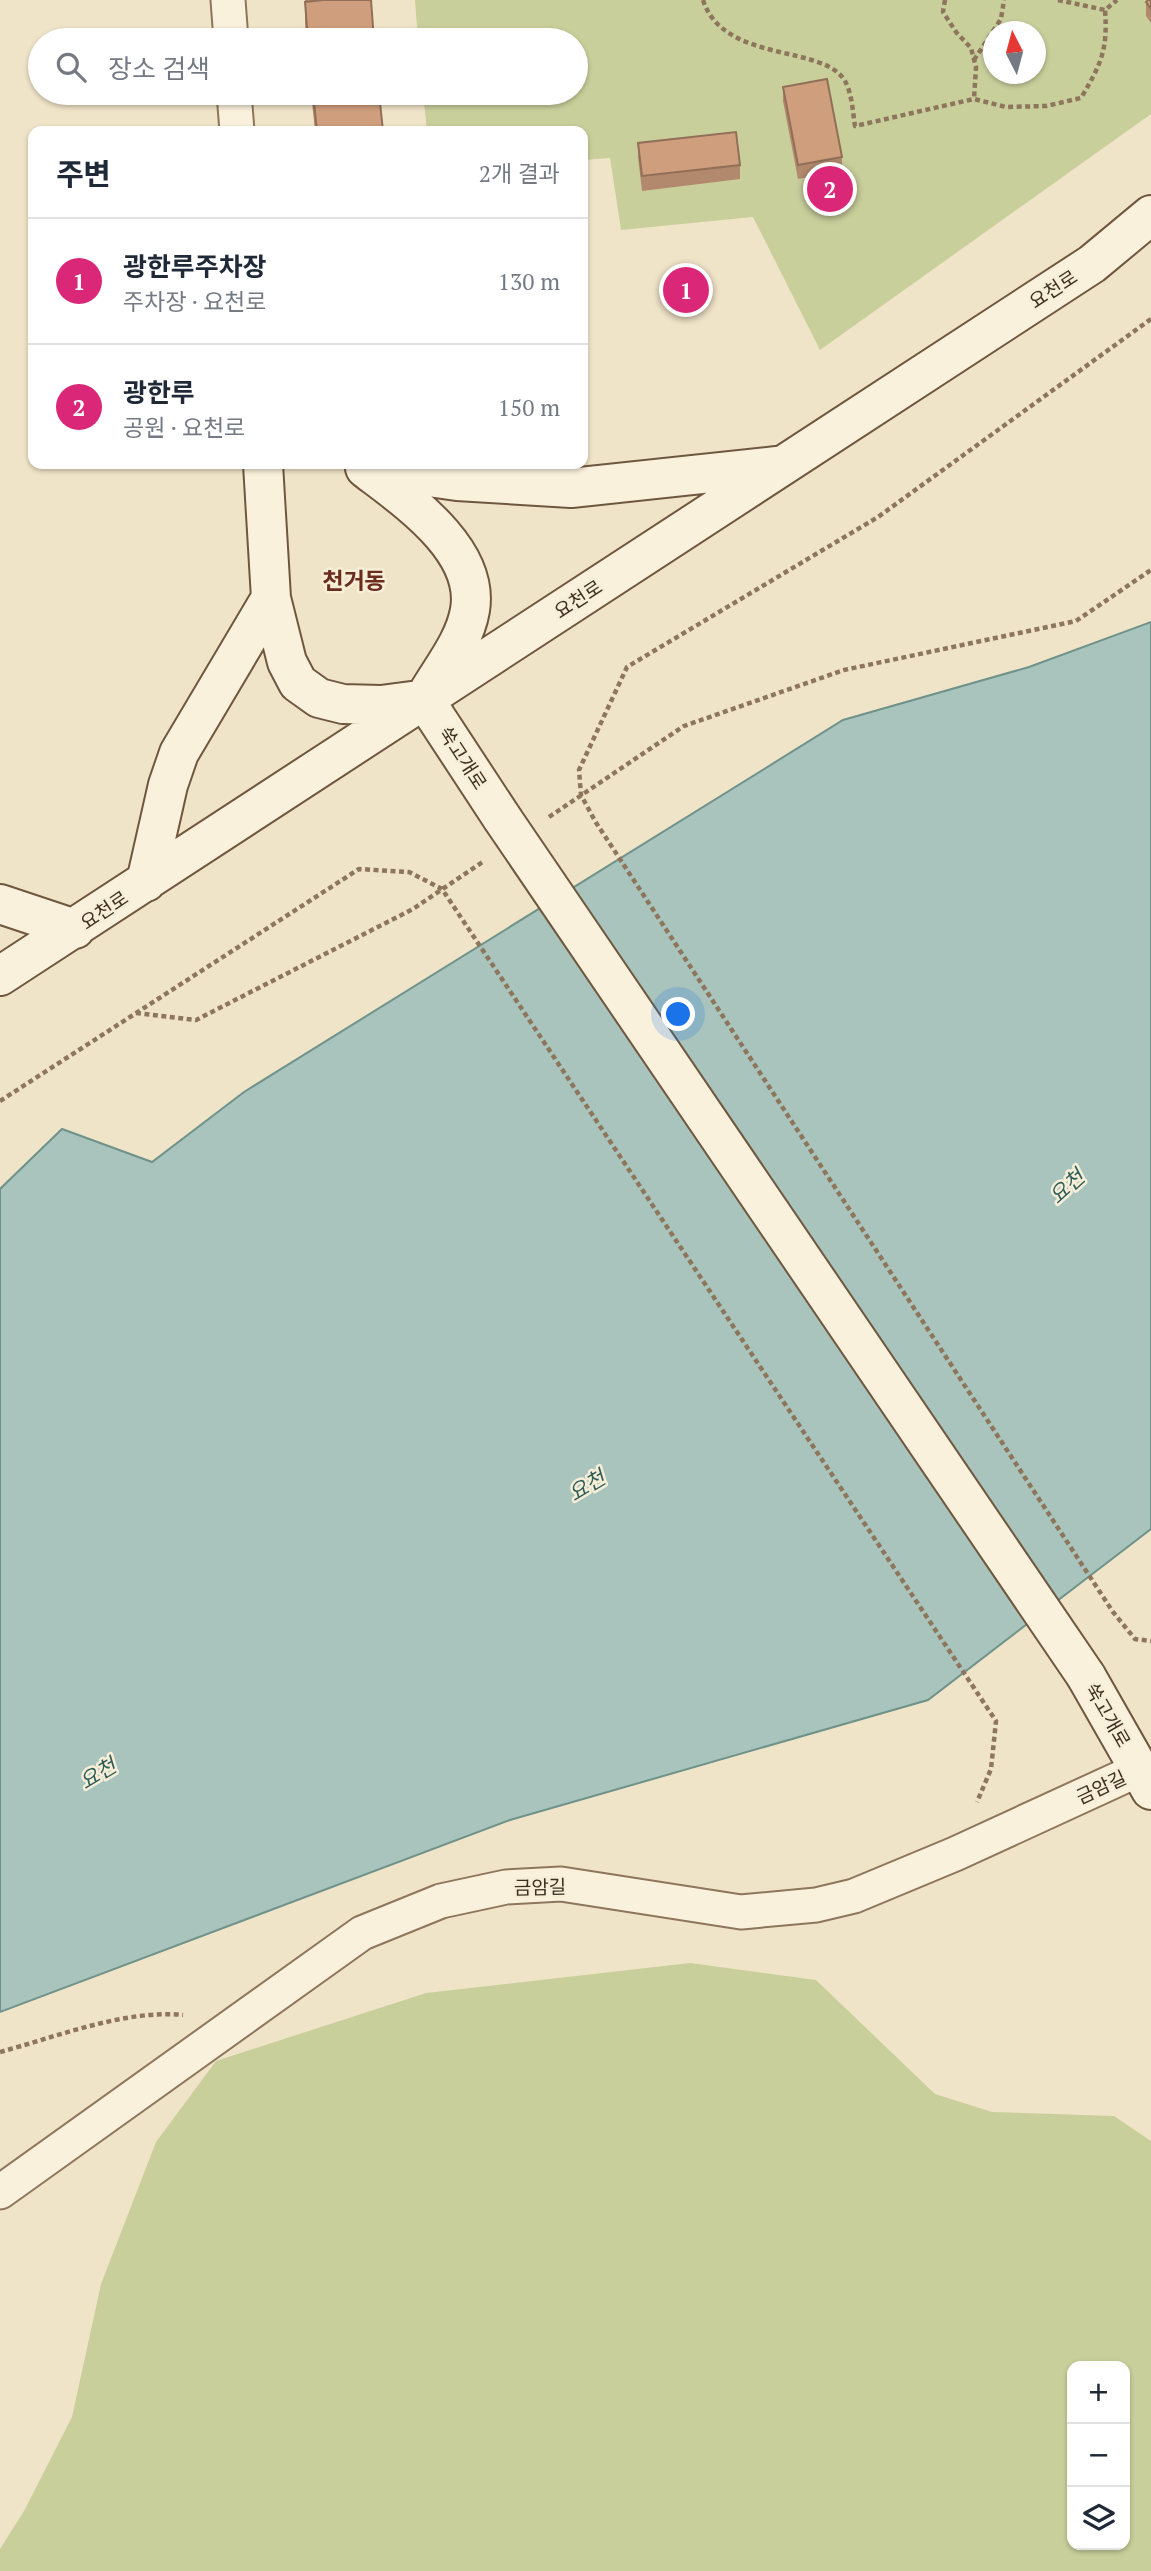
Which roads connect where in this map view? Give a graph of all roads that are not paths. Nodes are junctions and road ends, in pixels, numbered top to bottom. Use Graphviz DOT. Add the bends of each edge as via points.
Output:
graph roads {
  1 [pos="228,0"];
  2 [pos="230,28"];
  3 [pos="235,105"];
  4 [pos="237,126"];
  5 [pos="1151,215"];
  6 [pos="782,466"];
  7 [pos="263,469"];
  8 [pos="365,469"];
  9 [pos="380,469"];
  10 [pos="271,598"];
  11 [pos="424,699"];
  12 [pos="146,882"];
  13 [pos="0,904"];
  14 [pos="75,929"];
  15 [pos="0,976"];
  16 [pos="1147,1773"];
  17 [pos="0,2192"];
  1 -- 2 [label="street"];
  3 -- 4 [label="street"];
  5 -- 6 [label="street, 요천로" via="1091,264"];
  6 -- 9 [label="street" via="571,488 457,481"];
  6 -- 11 [label="street, 요천로"];
  7 -- 10 [label="street"];
  8 -- 11 [label="street" via="450,542 471,582 470,610 460,640"];
  10 -- 11 [label="street" via="288,662 298,683 318,698 381,705"];
  10 -- 12 [label="street" via="179,753"];
  11 -- 12 [label="street, 요천로"];
  11 -- 16 [label="street, 쑥고개로, bridge" via="1086,1676"];
  12 -- 14 [label="street, 요천로"];
  13 -- 14 [label="street"];
  14 -- 15 [label="street, 요천로"];
  16 -- 17 [label="street, 금암길" via="854,1896 816,1905 741,1912 561,1884 506,1887 441,1901 362,1933"];
}
